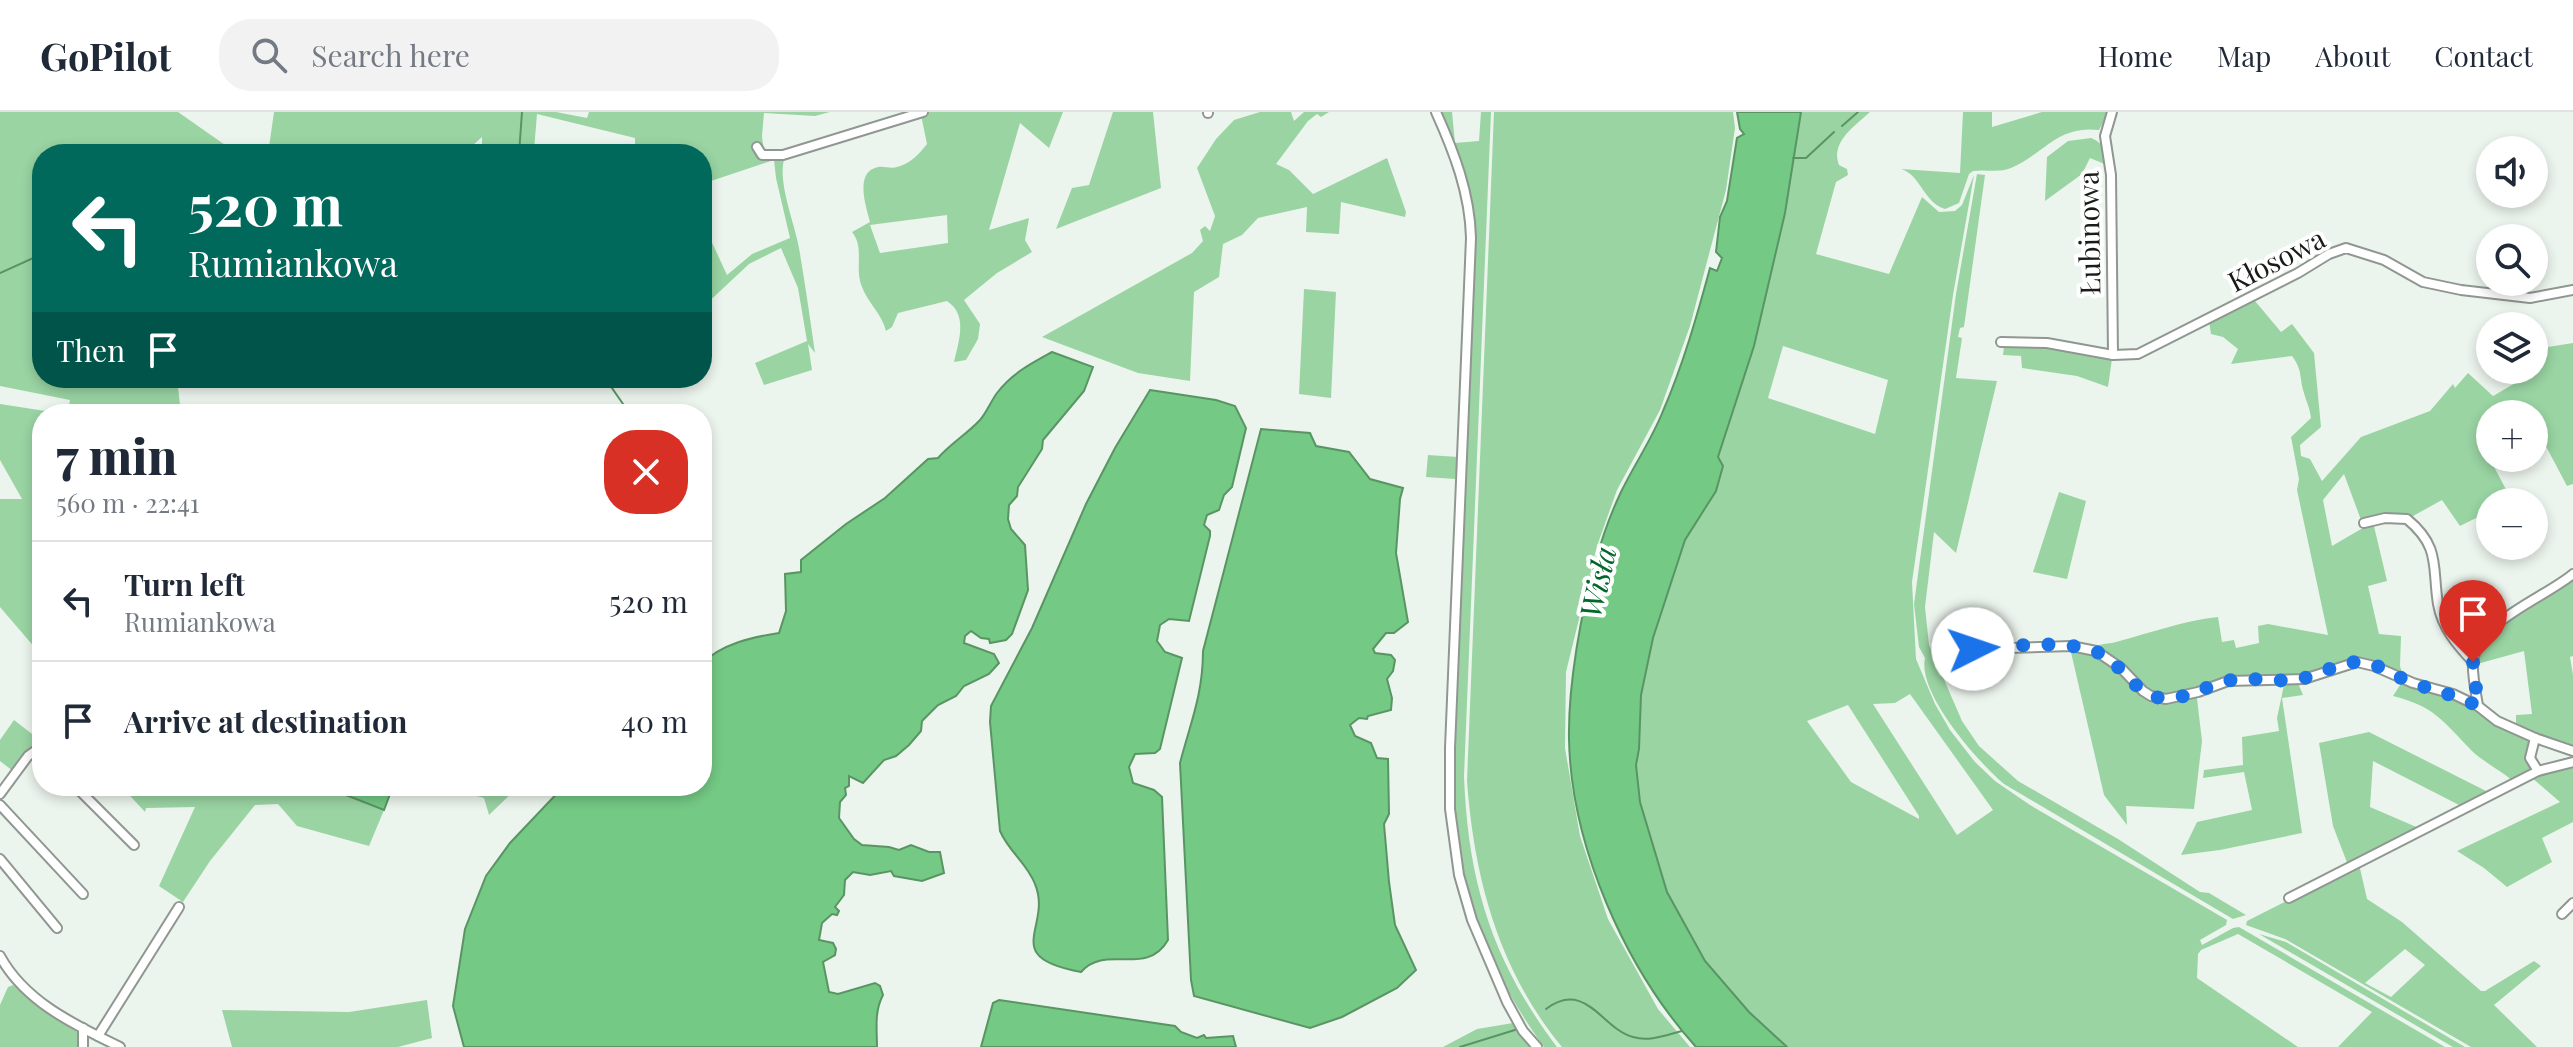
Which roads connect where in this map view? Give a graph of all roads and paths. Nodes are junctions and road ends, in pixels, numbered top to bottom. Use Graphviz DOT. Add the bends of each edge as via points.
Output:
graph roads {
  1 [pos="923,112"];
  2 [pos="1436,112"];
  3 [pos="2112,112"];
  4 [pos="757,147"];
  5 [pos="2573,290"];
  6 [pos="2001,342"];
  7 [pos="2113,355"];
  8 [pos="2364,523"];
  9 [pos="2573,574"];
  10 [pos="1973,649"];
  11 [pos="2473,662"];
  12 [pos="2478,706"];
  13 [pos="2535,738"];
  14 [pos="2573,751"];
  15 [pos="32,753"];
  16 [pos="2573,762"];
  17 [pos="2538,771"];
  18 [pos="0,794"];
  19 [pos="85,796"];
  20 [pos="0,805"];
  21 [pos="134,845"];
  22 [pos="0,859"];
  23 [pos="83,894"];
  24 [pos="2289,898"];
  25 [pos="2573,903"];
  26 [pos="179,907"];
  27 [pos="2562,914"];
  28 [pos="57,928"];
  29 [pos="0,956"];
  30 [pos="4,973"];
  31 [pos="83,1028"];
  32 [pos="98,1036"];
  33 [pos="83,1047"];
  34 [pos="120,1047"];
  35 [pos="1537,1047"];
  1 -- 4 [label="street" via="783,155 766,157"];
  2 -- 35 [label="street" via="1461,175 1471,238 1451,823 1459,875 1477,932 1507,1002"];
  3 -- 7 [label="street, Łubinowa" via="2105,136 2111,175"];
  5 -- 7 [label="street, Kłosowa" via="2530,298 2461,290 2423,282 2384,260 2346,248 2138,354"];
  6 -- 7 [label="street, Kłosowa" via="2071,345"];
  8 -- 11 [label="street" via="2407,519 2423,534 2434,558 2446,627"];
  9 -- 11 [label="street" via="2483,636"];
  10 -- 12 [label="street" via="2071,646 2096,651 2143,691 2166,699 2228,681 2304,679 2357,662"];
  11 -- 12 [label="street"];
  12 -- 13 [label="street"];
  13 -- 14 [label="street"];
  13 -- 17 [label="street" via="2530,758"];
  15 -- 18 [label="street"];
  16 -- 17 [label="street"];
  17 -- 24 [label="street"];
  19 -- 21 [label="street"];
  20 -- 23 [label="street"];
  22 -- 28 [label="street"];
  25 -- 27 [label="street"];
  26 -- 32 [label="street"];
  29 -- 30 [label="street"];
  30 -- 31 [label="street"];
  31 -- 32 [label="street"];
  31 -- 33 [label="street"];
  32 -- 34 [label="street"];
}
